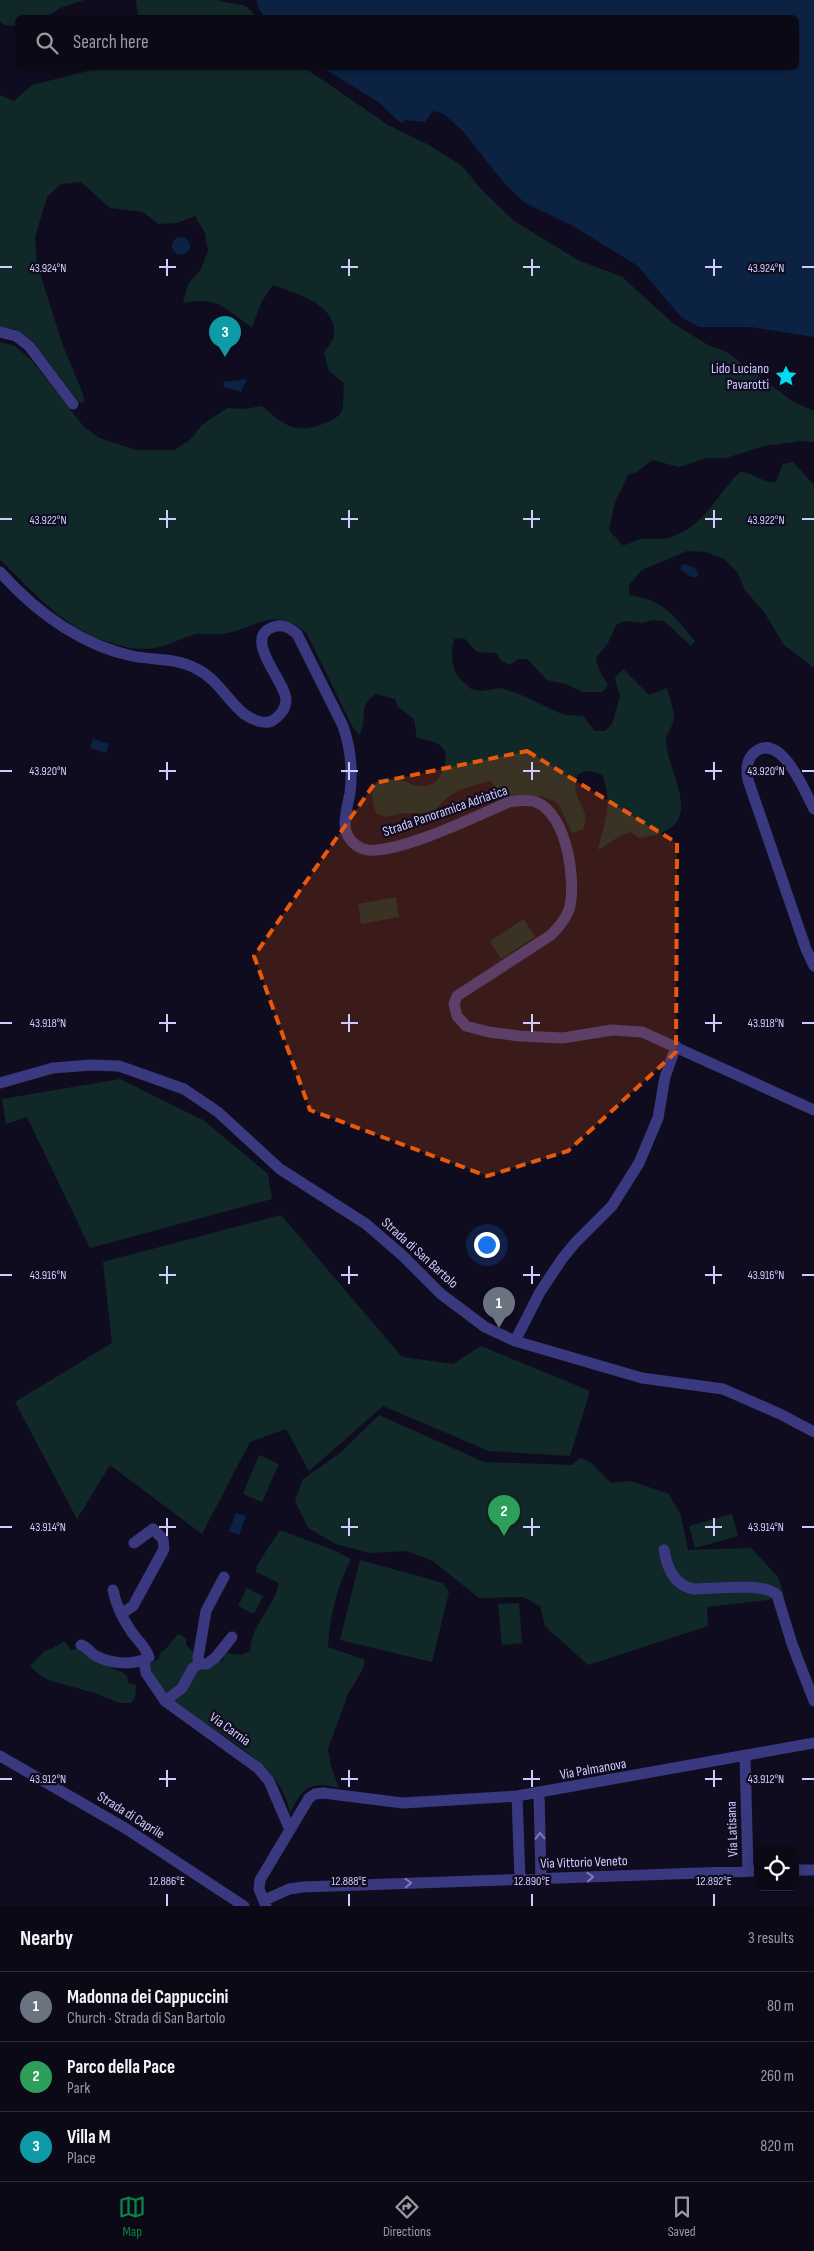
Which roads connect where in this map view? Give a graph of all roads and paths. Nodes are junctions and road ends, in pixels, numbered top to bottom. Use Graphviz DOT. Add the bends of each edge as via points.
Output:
graph roads {
  1 [pos="0,332"];
  2 [pos="73,404"];
  3 [pos="0,572"];
  4 [pos="814,809"];
  5 [pos="814,966"];
  6 [pos="676,1046"];
  7 [pos="0,1083"];
  8 [pos="814,1110"];
  9 [pos="515,1341"];
  10 [pos="814,1432"];
  11 [pos="134,1542"];
  12 [pos="664,1550"];
  13 [pos="224,1577"];
  14 [pos="113,1590"];
  15 [pos="121,1614"];
  16 [pos="232,1637"];
  17 [pos="81,1644"];
  18 [pos="144,1660"];
  19 [pos="199,1664"];
  20 [pos="814,1700"];
  21 [pos="165,1701"];
  22 [pos="814,1743"];
  23 [pos="0,1756"];
  24 [pos="745,1756"];
  25 [pos="539,1794"];
  26 [pos="517,1796"];
  27 [pos="290,1830"];
  28 [pos="799,1870"];
  29 [pos="814,1870"];
  30 [pos="753,1871"];
  31 [pos="541,1878"];
  32 [pos="520,1879"];
  33 [pos="266,1903"];
  34 [pos="244,1906"];
  1 -- 2 [label="street" via="16,336 29,346"];
  3 -- 6 [label="street, Strada Panoramica Adriatica" via="26,599 73,635 121,654 194,667 216,681 238,708 256,721 270,722 280,716 286,700 262,647 268,630 278,626 289,627 297,634 348,742 352,765 345,824 348,836 356,846 367,850 408,843 509,802 522,800 537,802 560,828 572,870 569,910 562,925 457,996 454,1004 457,1016 466,1026 519,1036 564,1038 612,1030 642,1032"];
  4 -- 5 [label="street" via="780,752 768,748 757,750 750,757 746,770 748,780"];
  6 -- 8 [label="street, Strada Panoramica Adriatica"];
  6 -- 9 [label="street" via="665,1076 658,1118 640,1163 612,1206 569,1249 540,1292"];
  7 -- 9 [label="street, Strada di San Bartolo" via="53,1068 91,1065 119,1066 184,1089 218,1112 280,1169 366,1224 441,1294 485,1327"];
  9 -- 10 [label="street, Strada di San Bartolo" via="642,1378 722,1389"];
  11 -- 15 [label="street" via="153,1529 163,1539 164,1549 133,1606"];
  12 -- 20 [label="street" via="666,1562 676,1580 686,1588 772,1590 777,1595"];
  13 -- 19 [label="street" via="206,1611"];
  14 -- 15 [label="street"];
  15 -- 18 [label="street, Via Carnia" via="148,1652 150,1657"];
  16 -- 19 [label="street" via="216,1657 207,1664"];
  17 -- 18 [label="street" via="96,1656 112,1661 132,1663"];
  18 -- 21 [label="street, Via Carnia" via="146,1673"];
  19 -- 21 [label="street" via="182,1688"];
  21 -- 27 [label="street, Via Carnia" via="258,1768 269,1781"];
  22 -- 24 [label="street, Via Palmanova"];
  23 -- 34 [label="street, Strada di Caprile" via="126,1828"];
  24 -- 25 [label="street, Via Palmanova"];
  24 -- 30 [label="street, Via Latisana"];
  25 -- 26 [label="street, Via Palmanova"];
  31 -- 25 [label="street, one-way"];
  26 -- 27 [label="street, Via Palmanova" via="403,1803 315,1794 309,1798"];
  26 -- 32 [label="street"];
  27 -- 33 [label="street" via="260,1880"];
  28 -- 29 [label="street"];
  31 -- 30 [label="street, Via Vittorio Veneto, one-way"];
  31 -- 32 [label="street, Via Vittorio Veneto"];
  33 -- 32 [label="street, Via Vittorio Veneto, one-way" via="289,1889 304,1887"];
}
